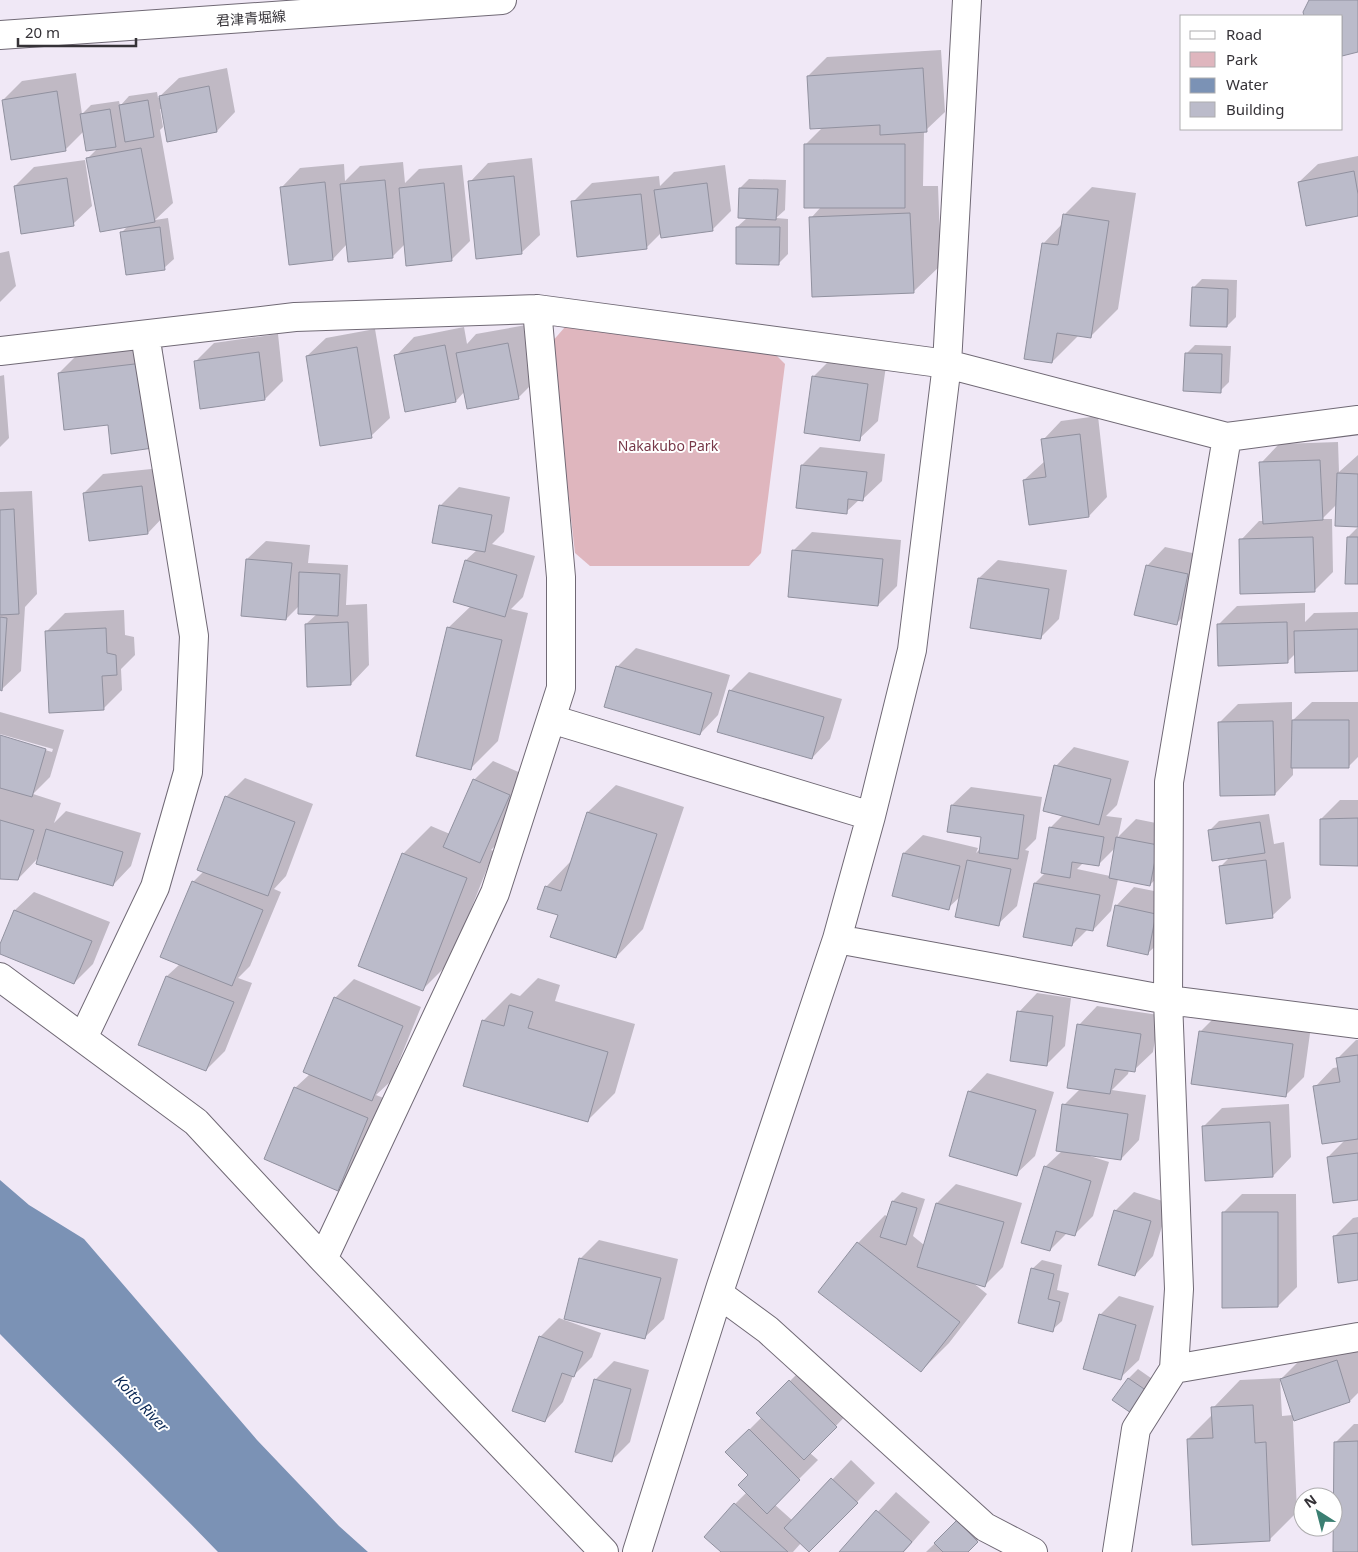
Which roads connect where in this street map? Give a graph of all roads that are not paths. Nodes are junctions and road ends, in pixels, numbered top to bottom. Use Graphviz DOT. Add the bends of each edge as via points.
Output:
graph roads {
  1 [pos="502,0"];
  2 [pos="967,0"];
  3 [pos="0,35"];
  4 [pos="537,309"];
  5 [pos="145,335"];
  6 [pos="0,351"];
  7 [pos="947,364"];
  8 [pos="1358,420"];
  9 [pos="1227,437"];
  10 [pos="551,719"];
  11 [pos="871,816"];
  12 [pos="838,939"];
  13 [pos="0,977"];
  14 [pos="1168,1000"];
  15 [pos="1358,1024"];
  16 [pos="83,1038"];
  17 [pos="323,1259"];
  18 [pos="719,1294"];
  19 [pos="1358,1337"];
  20 [pos="1174,1368"];
  21 [pos="604,1552"];
  22 [pos="637,1552"];
  23 [pos="1033,1552"];
  24 [pos="1117,1552"];
  1 -- 3 [label="street, 君津青堀線"];
  2 -- 7 [label="street"];
  4 -- 5 [label="street" via="295,317"];
  4 -- 7 [label="street"];
  4 -- 10 [label="street" via="561,577 561,688"];
  5 -- 6 [label="street"];
  5 -- 16 [label="street" via="194,636 188,772 155,887"];
  7 -- 9 [label="street"];
  7 -- 11 [label="street" via="912,650"];
  8 -- 9 [label="street"];
  9 -- 14 [label="street" via="1169,782"];
  10 -- 11 [label="street"];
  10 -- 17 [label="street" via="495,893"];
  11 -- 12 [label="street"];
  12 -- 14 [label="street"];
  12 -- 18 [label="street"];
  13 -- 16 [label="street"];
  14 -- 15 [label="street"];
  14 -- 20 [label="street" via="1180,1289"];
  16 -- 17 [label="street" via="196,1122"];
  17 -- 21 [label="street"];
  18 -- 22 [label="street"];
  18 -- 23 [label="street" via="768,1330 985,1528"];
  19 -- 20 [label="street"];
  20 -- 24 [label="street" via="1136,1428"];
}
